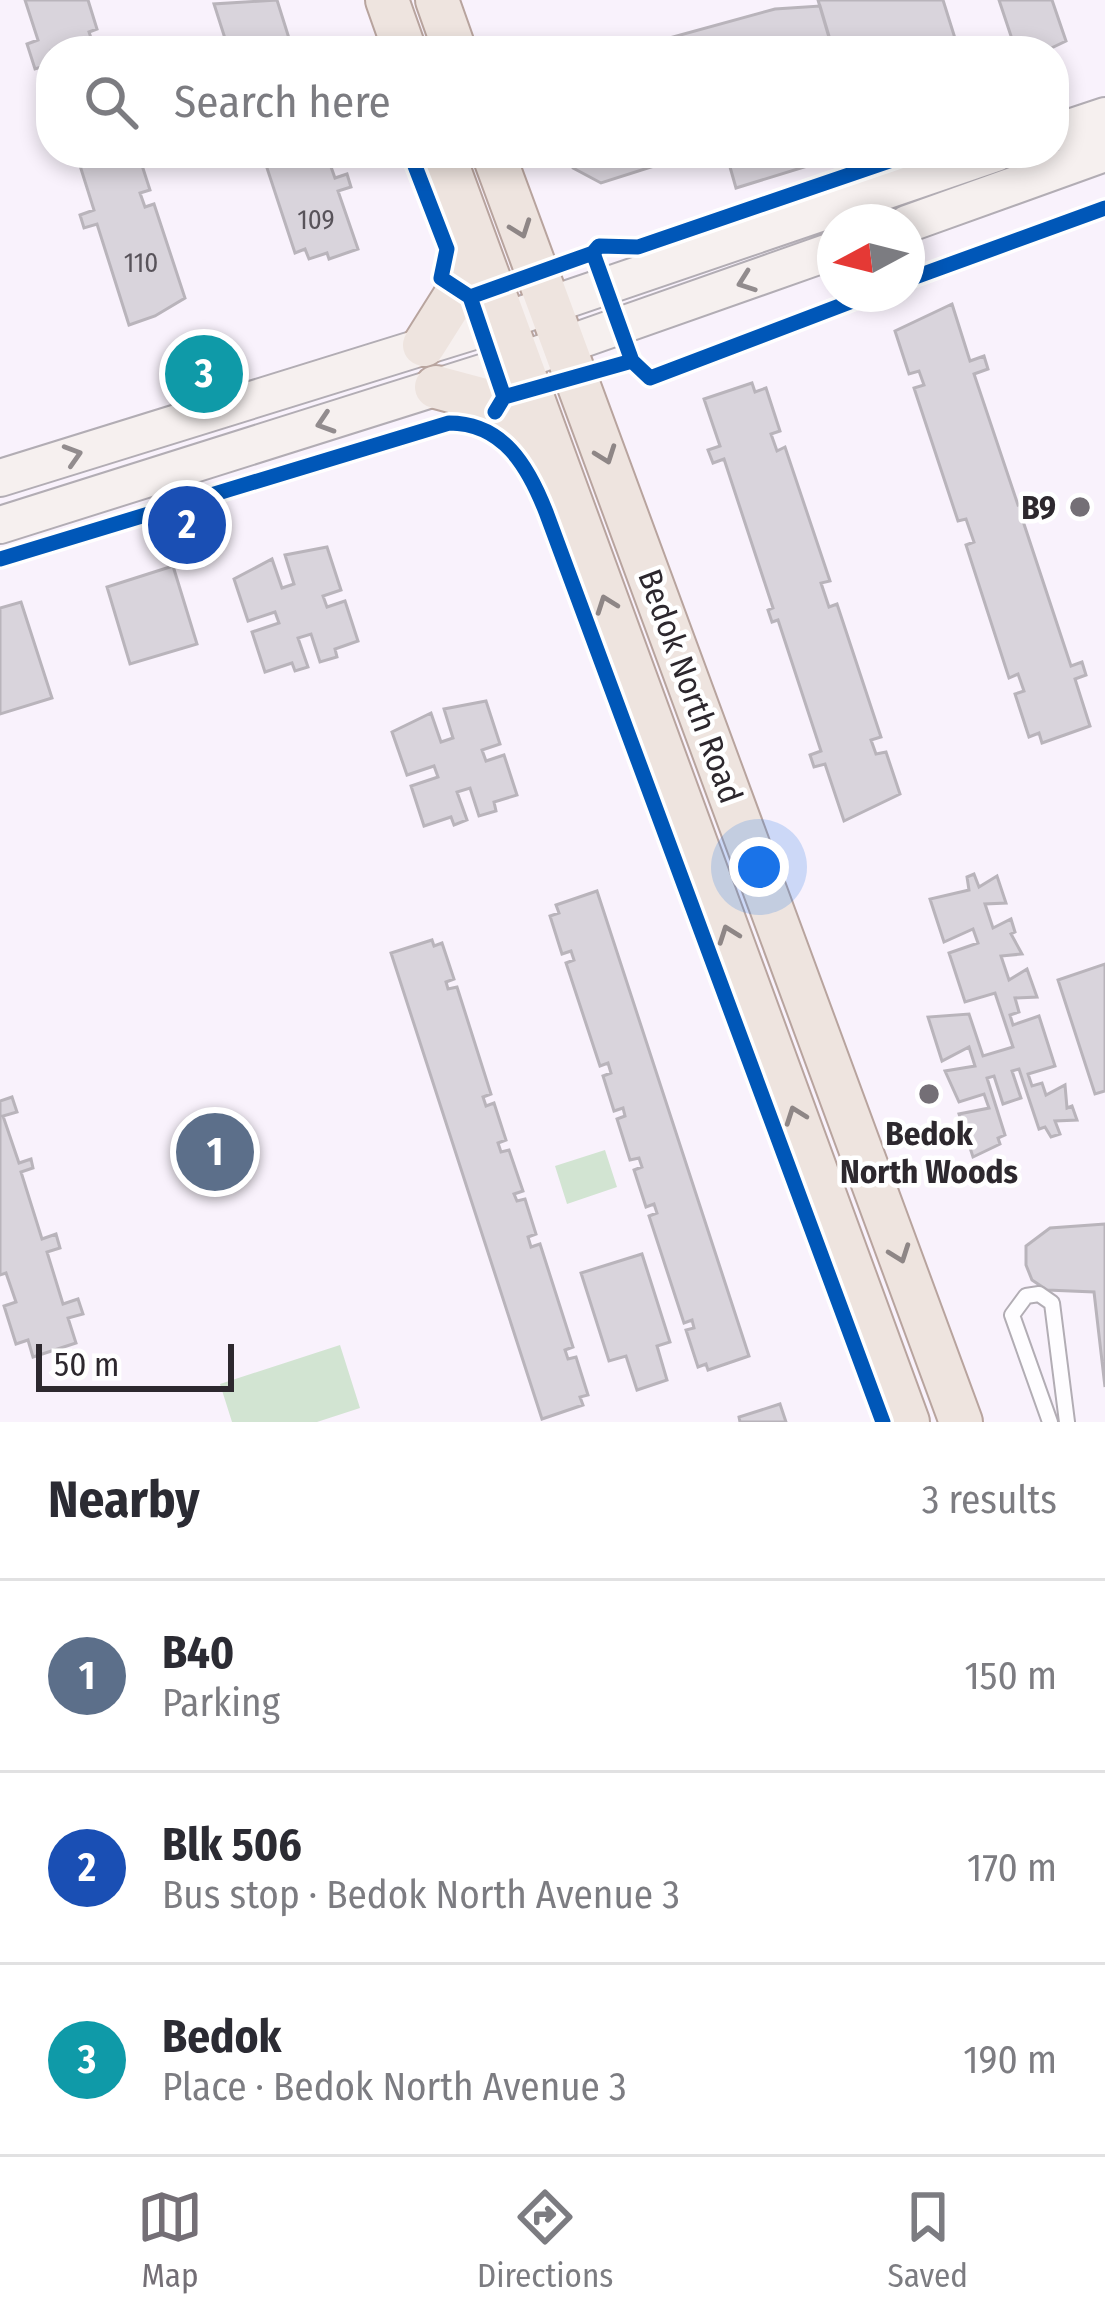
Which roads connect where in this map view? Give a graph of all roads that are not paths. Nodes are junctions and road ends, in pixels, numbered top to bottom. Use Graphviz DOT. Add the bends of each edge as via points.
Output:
graph roads {
  1 [pos="387,0"];
  2 [pos="437,0"];
  3 [pos="400,36"];
  4 [pos="450,36"];
  5 [pos="1105,116"];
  6 [pos="1069,129"];
  7 [pos="1105,154"];
  8 [pos="1069,167"];
  9 [pos="449,168"];
  10 [pos="498,168"];
  11 [pos="952,168"];
  12 [pos="1065,168"];
  13 [pos="925,218"];
  14 [pos="468,220"];
  15 [pos="817,256"];
  16 [pos="548,305"];
  17 [pos="502,320"];
  18 [pos="424,345"];
  19 [pos="566,345"];
  20 [pos="517,362"];
  21 [pos="436,387"];
  22 [pos="549,451"];
  23 [pos="0,478"];
  24 [pos="0,525"];
  25 [pos="908,1422"];
  26 [pos="961,1422"];
  27 [pos="1050,1422"];
  28 [pos="1066,1422"];
  1 -- 3 [label="main road"];
  2 -- 4 [label="main road"];
  5 -- 6 [label="main road"];
  7 -- 8 [label="main road"];
  9 -- 14 [label="main road, Bedok North Road"];
  10 -- 16 [label="main road, Bedok North Road, one-way"];
  11 -- 16 [label="main road"];
  12 -- 13 [label="main road"];
  14 -- 17 [label="main road, Bedok North Road"];
  14 -- 18 [label="main road" via="458,291"];
  15 -- 19 [label="main road, one-way"];
  16 -- 17 [label="main road"];
  16 -- 19 [label="main road, Bedok North Road"];
  17 -- 18 [label="main road"];
  17 -- 20 [label="main road, Bedok North Road"];
  23 -- 18 [label="main road, one-way"];
  19 -- 20 [label="main road"];
  19 -- 26 [label="main road, Bedok North Road, one-way"];
  20 -- 21 [label="main road"];
  20 -- 22 [label="main road, Bedok North Road"];
  21 -- 22 [label="main road" via="492,402"];
  21 -- 24 [label="main road, one-way"];
  25 -- 22 [label="main road, Bedok North Road, one-way"];
  27 -- 28 [label="lane" via="1012,1315 1026,1296 1039,1294 1052,1303"];
}
